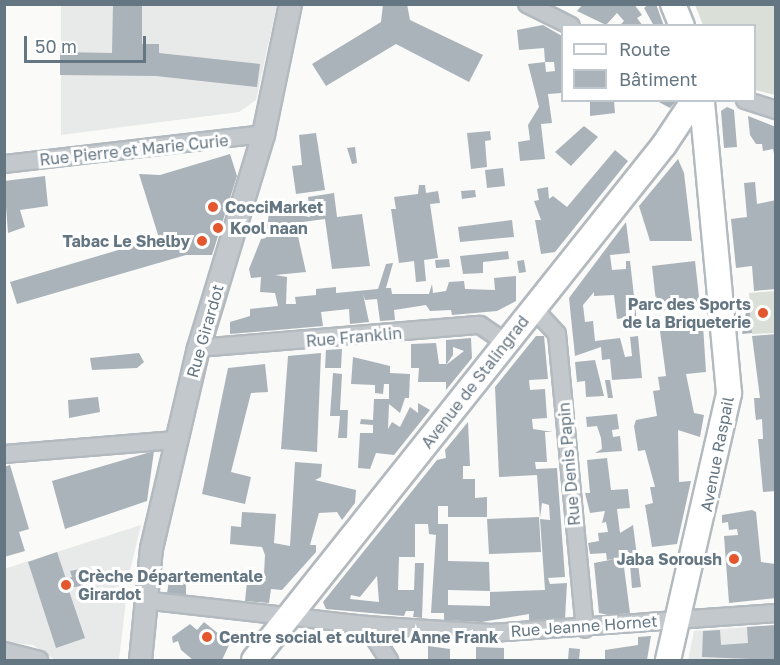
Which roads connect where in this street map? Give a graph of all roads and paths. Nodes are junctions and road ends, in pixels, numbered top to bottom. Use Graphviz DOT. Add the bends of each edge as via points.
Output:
graph roads {
  1 [pos="290,4"];
  2 [pos="527,4"];
  3 [pos="673,4"];
  4 [pos="567,24"];
  5 [pos="681,24"];
  6 [pos="692,102"];
  7 [pos="702,102"];
  8 [pos="751,102"];
  9 [pos="776,110"];
  10 [pos="263,134"];
  11 [pos="4,164"];
  12 [pos="534,308"];
  13 [pos="505,342"];
  14 [pos="198,348"];
  15 [pos="176,440"];
  16 [pos="4,454"];
  17 [pos="143,600"];
  18 [pos="776,613"];
  19 [pos="290,617"];
  20 [pos="676,620"];
  21 [pos="366,625"];
  22 [pos="585,629"];
  23 [pos="4,651"];
  24 [pos="39,660"];
  25 [pos="140,660"];
  26 [pos="254,660"];
  27 [pos="389,660"];
  28 [pos="668,660"];
  1 -- 10 [label="street, Rue Girardot"];
  2 -- 4 [label="street"];
  3 -- 5 [label="main road"];
  6 -- 12 [label="main road, Avenue de Stalingrad"];
  7 -- 20 [label="main road, Avenue Raspail" via="729,393 703,523"];
  8 -- 9 [label="street"];
  10 -- 11 [label="street, Rue Pierre et Marie Curie"];
  10 -- 14 [label="street, Rue Girardot"];
  12 -- 13 [label="main road, Avenue de Stalingrad"];
  12 -- 22 [label="street, Rue Denis Papin" via="557,334"];
  13 -- 14 [label="street, Rue Franklin" via="480,325"];
  13 -- 19 [label="main road, Avenue de Stalingrad"];
  14 -- 15 [label="street, Rue Girardot"];
  15 -- 16 [label="street"];
  15 -- 17 [label="street, Rue Girardot"];
  17 -- 19 [label="street, Rue Jeanne Hornet"];
  17 -- 25 [label="street, Rue Girardot"];
  18 -- 20 [label="street, Rue Jeanne Hornet"];
  19 -- 21 [label="street, Rue Jeanne Hornet"];
  19 -- 26 [label="main road, Avenue de Stalingrad"];
  20 -- 22 [label="street, Rue Jeanne Hornet"];
  20 -- 28 [label="main road, Avenue Raspail"];
  21 -- 22 [label="street, Rue Jeanne Hornet" via="491,633"];
  21 -- 27 [label="street"];
  23 -- 24 [label="street"];
}
